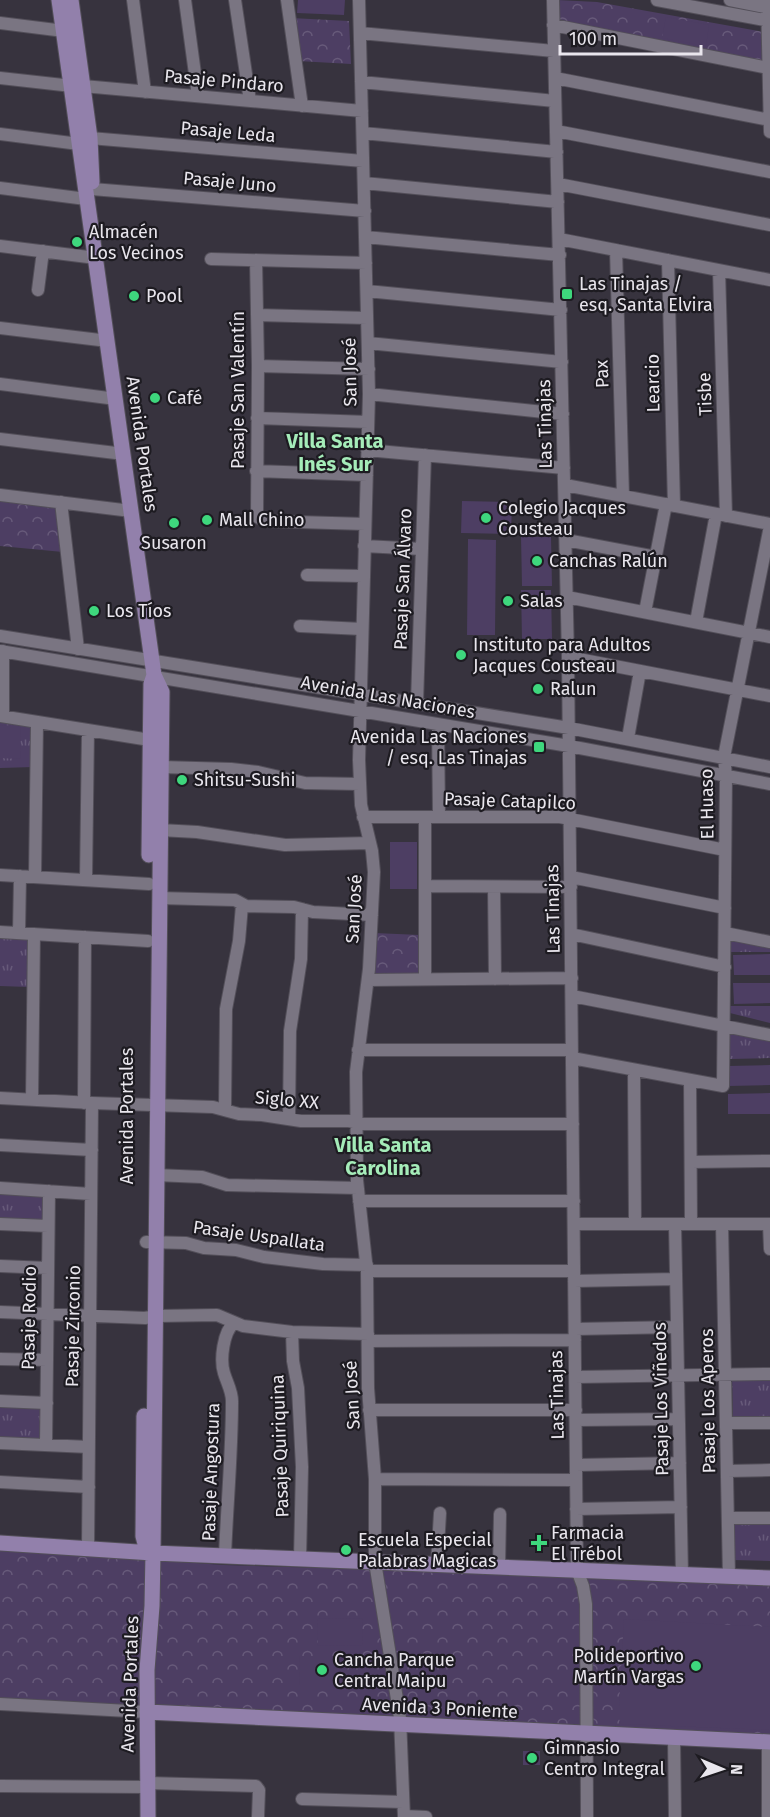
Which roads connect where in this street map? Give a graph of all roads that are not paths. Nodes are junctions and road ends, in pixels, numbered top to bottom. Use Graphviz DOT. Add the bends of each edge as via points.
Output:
graph roads {
  1 [pos="59,0"];
  2 [pos="71,0"];
  3 [pos="133,0"];
  4 [pos="185,0"];
  5 [pos="235,0"];
  6 [pos="286,0"];
  7 [pos="359,0"];
  8 [pos="553,0"];
  9 [pos="657,0"];
  10 [pos="730,0"];
  11 [pos="768,5"];
  12 [pos="769,21"];
  13 [pos="0,23"];
  14 [pos="553,26"];
  15 [pos="64,30"];
  16 [pos="360,33"];
  17 [pos="554,51"];
  18 [pos="768,68"];
  19 [pos="0,78"];
  20 [pos="555,78"];
  21 [pos="362,82"];
  22 [pos="77,86"];
  23 [pos="145,92"];
  24 [pos="198,96"];
  25 [pos="250,101"];
  26 [pos="555,101"];
  27 [pos="302,106"];
  28 [pos="362,111"];
  29 [pos="770,120"];
  30 [pos="556,131"];
  31 [pos="770,132"];
  32 [pos="363,133"];
  33 [pos="0,134"];
  34 [pos="84,141"];
  35 [pos="557,152"];
  36 [pos="363,161"];
  37 [pos="770,172"];
  38 [pos="364,183"];
  39 [pos="558,184"];
  40 [pos="0,188"];
  41 [pos="89,194"];
  42 [pos="558,202"];
  43 [pos="365,211"];
  44 [pos="770,225"];
  45 [pos="365,237"];
  46 [pos="559,239"];
  47 [pos="0,246"];
  48 [pos="616,250"];
  49 [pos="43,251"];
  50 [pos="560,255"];
  51 [pos="96,258"];
  52 [pos="211,259"];
  53 [pos="256,260"];
  54 [pos="668,260"];
  55 [pos="366,263"];
  56 [pos="719,270"];
  57 [pos="770,280"];
  58 [pos="38,290"];
  59 [pos="367,291"];
  60 [pos="561,310"];
  61 [pos="256,315"];
  62 [pos="367,318"];
  63 [pos="0,328"];
  64 [pos="108,341"];
  65 [pos="368,343"];
  66 [pos="562,362"];
  67 [pos="258,366"];
  68 [pos="369,369"];
  69 [pos="0,384"];
  70 [pos="369,394"];
  71 [pos="116,399"];
  72 [pos="563,414"];
  73 [pos="257,418"];
  74 [pos="368,422"];
  75 [pos="0,439"];
  76 [pos="367,450"];
  77 [pos="124,454"];
  78 [pos="425,455"];
  79 [pos="564,468"];
  80 [pos="256,471"];
  81 [pos="366,475"];
  82 [pos="565,485"];
  83 [pos="0,495"];
  84 [pos="623,496"];
  85 [pos="61,502"];
  86 [pos="670,505"];
  87 [pos="131,511"];
  88 [pos="721,515"];
  89 [pos="365,524"];
  90 [pos="770,525"];
  91 [pos="566,540"];
  92 [pos="364,546"];
  93 [pos="422,549"];
  94 [pos="656,557"];
  95 [pos="307,575"];
  96 [pos="363,576"];
  97 [pos="567,597"];
  98 [pos="645,612"];
  99 [pos="696,622"];
  100 [pos="300,627"];
  101 [pos="362,629"];
  102 [pos="749,632"];
  103 [pos="0,636"];
  104 [pos="770,637"];
  105 [pos="78,648"];
  106 [pos="2,651"];
  107 [pos="568,657"];
  108 [pos="153,668"];
  109 [pos="640,671"];
  110 [pos="738,690"];
  111 [pos="360,695"];
  112 [pos="770,696"];
  113 [pos="417,703"];
  114 [pos="359,711"];
  115 [pos="2,716"];
  116 [pos="37,722"];
  117 [pos="438,724"];
  118 [pos="569,728"];
  119 [pos="88,730"];
  120 [pos="628,738"];
  121 [pos="150,740"];
  122 [pos="569,746"];
  123 [pos="724,757"];
  124 [pos="161,767"];
  125 [pos="770,767"];
  126 [pos="726,775"];
  127 [pos="360,784"];
  128 [pos="770,784"];
  129 [pos="363,817"];
  130 [pos="425,817"];
  131 [pos="439,817"];
  132 [pos="570,818"];
  133 [pos="160,830"];
  134 [pos="370,843"];
  135 [pos="725,850"];
  136 [pos="0,875"];
  137 [pos="20,876"];
  138 [pos="35,877"];
  139 [pos="86,880"];
  140 [pos="571,882"];
  141 [pos="149,884"];
  142 [pos="425,886"];
  143 [pos="494,887"];
  144 [pos="159,898"];
  145 [pos="242,905"];
  146 [pos="725,908"];
  147 [pos="302,909"];
  148 [pos="372,915"];
  149 [pos="0,932"];
  150 [pos="19,933"];
  151 [pos="725,933"];
  152 [pos="34,934"];
  153 [pos="571,934"];
  154 [pos="85,937"];
  155 [pos="148,941"];
  156 [pos="770,942"];
  157 [pos="725,967"];
  158 [pos="572,978"];
  159 [pos="425,979"];
  160 [pos="495,979"];
  161 [pos="368,980"];
  162 [pos="572,996"];
  163 [pos="724,1026"];
  164 [pos="770,1035"];
  165 [pos="358,1050"];
  166 [pos="572,1054"];
  167 [pos="634,1070"];
  168 [pos="690,1080"];
  169 [pos="0,1098"];
  170 [pos="32,1100"];
  171 [pos="88,1103"];
  172 [pos="152,1106"];
  173 [pos="225,1110"];
  174 [pos="289,1119"];
  175 [pos="357,1123"];
  176 [pos="573,1124"];
  177 [pos="0,1145"];
  178 [pos="92,1150"];
  179 [pos="691,1161"];
  180 [pos="770,1161"];
  181 [pos="156,1175"];
  182 [pos="0,1188"];
  183 [pos="358,1188"];
  184 [pos="49,1191"];
  185 [pos="91,1194"];
  186 [pos="359,1201"];
  187 [pos="574,1201"];
  188 [pos="0,1224"];
  189 [pos="574,1224"];
  190 [pos="635,1224"];
  191 [pos="675,1224"];
  192 [pos="691,1224"];
  193 [pos="722,1224"];
  194 [pos="770,1224"];
  195 [pos="48,1226"];
  196 [pos="151,1242"];
  197 [pos="770,1249"];
  198 [pos="0,1266"];
  199 [pos="48,1268"];
  200 [pos="367,1268"];
  201 [pos="574,1276"];
  202 [pos="676,1279"];
  203 [pos="0,1312"];
  204 [pos="47,1314"];
  205 [pos="91,1316"];
  206 [pos="151,1317"];
  207 [pos="234,1323"];
  208 [pos="677,1327"];
  209 [pos="292,1332"];
  210 [pos="575,1335"];
  211 [pos="368,1338"];
  212 [pos="0,1359"];
  213 [pos="47,1360"];
  214 [pos="725,1374"];
  215 [pos="770,1374"];
  216 [pos="679,1375"];
  217 [pos="575,1377"];
  218 [pos="0,1401"];
  219 [pos="47,1403"];
  220 [pos="369,1410"];
  221 [pos="576,1415"];
  222 [pos="679,1419"];
  223 [pos="770,1423"];
  224 [pos="726,1424"];
  225 [pos="0,1443"];
  226 [pos="46,1445"];
  227 [pos="89,1447"];
  228 [pos="680,1463"];
  229 [pos="576,1465"];
  230 [pos="770,1470"];
  231 [pos="727,1471"];
  232 [pos="375,1479"];
  233 [pos="576,1480"];
  234 [pos="0,1482"];
  235 [pos="89,1487"];
  236 [pos="681,1507"];
  237 [pos="576,1509"];
  238 [pos="440,1513"];
  239 [pos="500,1514"];
  240 [pos="728,1518"];
  241 [pos="770,1518"];
  242 [pos="0,1544"];
  243 [pos="88,1549"];
  244 [pos="153,1553"];
  245 [pos="225,1556"];
  246 [pos="300,1559"];
  247 [pos="375,1562"];
  248 [pos="437,1564"];
  249 [pos="499,1567"];
  250 [pos="577,1570"];
  251 [pos="682,1575"];
  252 [pos="729,1577"];
  253 [pos="770,1578"];
  254 [pos="0,1704"];
  255 [pos="147,1712"];
  256 [pos="400,1726"];
  257 [pos="586,1734"];
  258 [pos="674,1738"];
  259 [pos="769,1742"];
  260 [pos="148,1785"];
  261 [pos="0,1786"];
  262 [pos="302,1799"];
  263 [pos="403,1802"];
  264 [pos="148,1817"];
  265 [pos="258,1817"];
  266 [pos="404,1817"];
  267 [pos="426,1817"];
  268 [pos="587,1817"];
  269 [pos="675,1817"];
  270 [pos="768,1817"];
  1 -- 15 [label="main road, Avenida Portales"];
  2 -- 22 [label="main road, Avenida Portales"];
  3 -- 23 [label="street"];
  4 -- 24 [label="street"];
  5 -- 25 [label="street"];
  6 -- 27 [label="street"];
  7 -- 16 [label="street, San José"];
  8 -- 14 [label="street, Las Tinajas"];
  9 -- 12 [label="street"];
  10 -- 11 [label="street"];
  11 -- 12 [label="street"];
  12 -- 18 [label="street"];
  13 -- 15 [label="street"];
  14 -- 17 [label="street, Las Tinajas"];
  14 -- 18 [label="street"];
  15 -- 22 [label="main road, Avenida Portales"];
  16 -- 17 [label="street"];
  16 -- 21 [label="street, San José"];
  17 -- 20 [label="street, Las Tinajas"];
  18 -- 29 [label="street"];
  19 -- 22 [label="street, Pasaje Pindaro"];
  20 -- 26 [label="street, Las Tinajas"];
  20 -- 29 [label="street"];
  21 -- 26 [label="street"];
  21 -- 28 [label="street, San José"];
  22 -- 23 [label="street, Pasaje Pindaro"];
  22 -- 34 [label="main road, Avenida Portales"];
  23 -- 24 [label="street, Pasaje Pindaro"];
  24 -- 25 [label="street, Pasaje Pindaro"];
  25 -- 27 [label="street, Pasaje Pindaro"];
  26 -- 30 [label="street, Las Tinajas"];
  27 -- 28 [label="street, Pasaje Pindaro"];
  28 -- 32 [label="street, San José"];
  29 -- 31 [label="street"];
  30 -- 35 [label="street, Las Tinajas"];
  30 -- 37 [label="street"];
  32 -- 35 [label="street"];
  32 -- 36 [label="street, San José"];
  33 -- 34 [label="street, Pasaje Leda"];
  34 -- 36 [label="street, Pasaje Leda"];
  34 -- 41 [label="main road, Avenida Portales"];
  35 -- 39 [label="street, Las Tinajas"];
  36 -- 38 [label="street, San José"];
  38 -- 42 [label="street"];
  38 -- 43 [label="street, San José"];
  39 -- 42 [label="street, Las Tinajas"];
  39 -- 44 [label="street"];
  40 -- 41 [label="street, Pasaje Juno"];
  41 -- 43 [label="street, Pasaje Juno"];
  41 -- 51 [label="main road, Avenida Portales"];
  42 -- 46 [label="street, Las Tinajas"];
  43 -- 45 [label="street, San José"];
  45 -- 50 [label="street"];
  45 -- 55 [label="street, San José"];
  46 -- 48 [label="street"];
  46 -- 50 [label="street, Las Tinajas"];
  47 -- 49 [label="street"];
  48 -- 54 [label="street"];
  48 -- 84 [label="street, Pax"];
  49 -- 51 [label="street"];
  49 -- 58 [label="street"];
  50 -- 60 [label="street, Las Tinajas"];
  51 -- 64 [label="main road, Avenida Portales"];
  52 -- 53 [label="street"];
  53 -- 55 [label="street"];
  53 -- 61 [label="street, Pasaje San Valentín"];
  54 -- 56 [label="street"];
  54 -- 86 [label="street, Learcio"];
  55 -- 59 [label="street, San José"];
  56 -- 57 [label="street"];
  56 -- 88 [label="street, Tisbe"];
  59 -- 60 [label="street"];
  59 -- 62 [label="street, San José"];
  60 -- 66 [label="street, Las Tinajas"];
  61 -- 62 [label="street"];
  61 -- 67 [label="street, Pasaje San Valentín"];
  62 -- 65 [label="street, San José"];
  63 -- 64 [label="street"];
  64 -- 71 [label="main road, Avenida Portales"];
  65 -- 66 [label="street"];
  65 -- 68 [label="street, San José"];
  66 -- 72 [label="street, Las Tinajas"];
  67 -- 68 [label="street"];
  67 -- 73 [label="street, Pasaje San Valentín"];
  68 -- 70 [label="street, San José"];
  69 -- 71 [label="street"];
  70 -- 72 [label="street"];
  70 -- 74 [label="street, San José"];
  71 -- 77 [label="main road, Avenida Portales"];
  72 -- 79 [label="street, Las Tinajas"];
  73 -- 74 [label="street"];
  73 -- 80 [label="street, Pasaje San Valentín"];
  74 -- 76 [label="street, San José"];
  75 -- 77 [label="street"];
  76 -- 78 [label="street"];
  76 -- 81 [label="street, San José"];
  77 -- 87 [label="main road, Avenida Portales"];
  78 -- 79 [label="street"];
  78 -- 93 [label="street, Pasaje San Álvaro"];
  79 -- 82 [label="street, Las Tinajas"];
  80 -- 81 [label="street"];
  80 -- 89 [label="street, Pasaje San Valentín" via="258,519"];
  81 -- 89 [label="street, San José"];
  82 -- 84 [label="street"];
  82 -- 91 [label="street, Las Tinajas"];
  83 -- 85 [label="street"];
  84 -- 86 [label="street"];
  85 -- 87 [label="street"];
  85 -- 105 [label="street"];
  86 -- 88 [label="street"];
  86 -- 94 [label="street, Learcio"];
  87 -- 108 [label="main road, Avenida Portales"];
  88 -- 90 [label="street"];
  88 -- 99 [label="street, Tisbe"];
  89 -- 92 [label="street, San José"];
  90 -- 102 [label="street, El Huaso"];
  91 -- 94 [label="street"];
  91 -- 97 [label="street, Las Tinajas"];
  92 -- 93 [label="street"];
  92 -- 96 [label="street, San José"];
  93 -- 113 [label="street, Pasaje San Álvaro"];
  94 -- 98 [label="street, Learcio"];
  95 -- 96 [label="street"];
  96 -- 101 [label="street, San José"];
  97 -- 98 [label="street"];
  97 -- 107 [label="street, Las Tinajas"];
  98 -- 99 [label="street"];
  99 -- 102 [label="street"];
  100 -- 101 [label="street"];
  101 -- 111 [label="street, San José"];
  102 -- 104 [label="street"];
  102 -- 110 [label="street, El Huaso"];
  103 -- 105 [label="street, Avenida Las Naciones"];
  105 -- 108 [label="street, Avenida Las Naciones"];
  106 -- 108 [label="street, Avenida Las Naciones"];
  106 -- 115 [label="street"];
  107 -- 109 [label="street"];
  107 -- 118 [label="street, Las Tinajas"];
  108 -- 111 [label="street, Avenida Las Naciones"];
  108 -- 114 [label="street, Avenida Las Naciones"];
  108 -- 121 [label="main road, Avenida Portales"];
  108 -- 124 [label="main road, Avenida Portales" via="162,692"];
  109 -- 110 [label="street"];
  109 -- 120 [label="street"];
  110 -- 112 [label="street"];
  110 -- 123 [label="street, El Huaso"];
  111 -- 113 [label="street, Avenida Las Naciones"];
  111 -- 114 [label="street, San José"];
  113 -- 118 [label="street, Avenida Las Naciones"];
  114 -- 117 [label="street, Avenida Las Naciones"];
  114 -- 127 [label="street, San José"];
  115 -- 116 [label="street"];
  116 -- 119 [label="street"];
  116 -- 138 [label="street"];
  117 -- 122 [label="street, Avenida Las Naciones"];
  117 -- 131 [label="street"];
  118 -- 120 [label="street, Avenida Las Naciones"];
  118 -- 122 [label="street, Las Tinajas"];
  119 -- 121 [label="street"];
  119 -- 139 [label="street"];
  120 -- 123 [label="street, Avenida Las Naciones"];
  121 -- 141 [label="main road, Avenida Portales"];
  122 -- 126 [label="street, Avenida Las Naciones"];
  122 -- 132 [label="street, Las Tinajas"];
  123 -- 125 [label="street, Avenida Las Naciones"];
  123 -- 126 [label="street, El Huaso"];
  124 -- 127 [label="street" via="231,769 305,783"];
  124 -- 133 [label="main road, Avenida Portales"];
  126 -- 128 [label="street, Avenida Las Naciones"];
  126 -- 135 [label="street, El Huaso"];
  127 -- 129 [label="street, San José"];
  129 -- 130 [label="street, Pasaje Catapilco"];
  129 -- 134 [label="street, San José"];
  130 -- 131 [label="street, Pasaje Catapilco"];
  130 -- 142 [label="street"];
  131 -- 132 [label="street, Pasaje Catapilco"];
  132 -- 135 [label="street, Pasaje Catapilco"];
  132 -- 140 [label="street, Las Tinajas"];
  133 -- 134 [label="street" via="285,845"];
  133 -- 144 [label="main road, Avenida Portales"];
  134 -- 148 [label="street, San José" via="374,865"];
  135 -- 146 [label="street, El Huaso"];
  136 -- 137 [label="street"];
  137 -- 138 [label="street"];
  137 -- 150 [label="street"];
  138 -- 139 [label="street"];
  139 -- 141 [label="street"];
  140 -- 143 [label="street"];
  140 -- 146 [label="street"];
  140 -- 153 [label="street, Las Tinajas"];
  141 -- 155 [label="main road, Avenida Portales"];
  142 -- 143 [label="street"];
  142 -- 159 [label="street"];
  143 -- 160 [label="street"];
  144 -- 145 [label="street" via="235,900"];
  144 -- 172 [label="main road, Avenida Portales"];
  145 -- 147 [label="street"];
  145 -- 173 [label="street" via="226,1009"];
  146 -- 151 [label="street, El Huaso"];
  147 -- 148 [label="street"];
  147 -- 174 [label="street" via="301,959 290,1031"];
  148 -- 161 [label="street, San José"];
  149 -- 150 [label="street"];
  150 -- 152 [label="street"];
  151 -- 156 [label="street"];
  151 -- 157 [label="street, El Huaso"];
  152 -- 154 [label="street"];
  152 -- 170 [label="street"];
  153 -- 157 [label="street"];
  153 -- 158 [label="street, Las Tinajas"];
  154 -- 155 [label="street"];
  154 -- 171 [label="street, Pasaje Zirconio"];
  155 -- 172 [label="main road, Avenida Portales"];
  157 -- 163 [label="street, El Huaso"];
  158 -- 160 [label="street"];
  158 -- 162 [label="street, Las Tinajas"];
  159 -- 160 [label="street"];
  159 -- 161 [label="street"];
  161 -- 165 [label="street, San José"];
  162 -- 163 [label="street"];
  162 -- 166 [label="street, Las Tinajas"];
  163 -- 164 [label="street"];
  163 -- 168 [label="street, El Huaso" via="723,1086"];
  165 -- 166 [label="street"];
  165 -- 175 [label="street, San José"];
  166 -- 167 [label="street"];
  166 -- 176 [label="street, Las Tinajas"];
  167 -- 168 [label="street"];
  167 -- 190 [label="street"];
  168 -- 179 [label="street"];
  169 -- 170 [label="street, Siglo XX"];
  170 -- 171 [label="street, Siglo XX"];
  171 -- 172 [label="street, Siglo XX"];
  171 -- 178 [label="street, Pasaje Zirconio"];
  172 -- 173 [label="street, Siglo XX"];
  172 -- 181 [label="main road, Avenida Portales"];
  172 -- 196 [label="main road, Avenida Portales"];
  173 -- 174 [label="street, Siglo XX"];
  174 -- 175 [label="street, Siglo XX"];
  175 -- 176 [label="street, Siglo XX"];
  175 -- 183 [label="street, San José"];
  176 -- 187 [label="street, Las Tinajas"];
  177 -- 178 [label="street"];
  178 -- 185 [label="street, Pasaje Zirconio"];
  179 -- 180 [label="street"];
  179 -- 192 [label="street"];
  181 -- 183 [label="street" via="202,1177 227,1185"];
  181 -- 196 [label="main road, Avenida Portales"];
  182 -- 184 [label="street"];
  183 -- 186 [label="street, San José"];
  184 -- 185 [label="street"];
  184 -- 195 [label="street, Pasaje Rodio"];
  185 -- 205 [label="street, Pasaje Zirconio"];
  186 -- 187 [label="street"];
  186 -- 200 [label="street, San José"];
  187 -- 189 [label="street, Las Tinajas"];
  188 -- 195 [label="street"];
  189 -- 190 [label="street"];
  189 -- 201 [label="street, Las Tinajas"];
  190 -- 191 [label="street"];
  191 -- 192 [label="street"];
  191 -- 202 [label="street, Pasaje Los Viñedos"];
  192 -- 193 [label="street"];
  193 -- 194 [label="street"];
  193 -- 214 [label="street, Pasaje Los Aperos"];
  194 -- 197 [label="street"];
  195 -- 199 [label="street, Pasaje Rodio"];
  196 -- 200 [label="street, Pasaje Uspallata" via="186,1243 254,1256"];
  196 -- 206 [label="main road, Avenida Portales"];
  198 -- 199 [label="street"];
  199 -- 204 [label="street, Pasaje Rodio"];
  200 -- 201 [label="street, Pasaje Uspallata"];
  200 -- 211 [label="street, San José"];
  201 -- 202 [label="street, Pasaje Uspallata"];
  201 -- 210 [label="street, Las Tinajas"];
  202 -- 208 [label="street, Pasaje Los Viñedos"];
  203 -- 204 [label="street"];
  204 -- 205 [label="street"];
  204 -- 213 [label="street, Pasaje Rodio"];
  205 -- 206 [label="street"];
  205 -- 227 [label="street, Pasaje Zirconio"];
  206 -- 207 [label="street" via="217,1315"];
  206 -- 244 [label="main road, Avenida Portales" via="142,1536"];
  207 -- 209 [label="street"];
  207 -- 245 [label="street, Pasaje Angostura" via="225,1335 223,1369 232,1394"];
  208 -- 210 [label="street"];
  208 -- 216 [label="street, Pasaje Los Viñedos"];
  209 -- 211 [label="street"];
  209 -- 246 [label="street, Pasaje Quiriquina" via="302,1467"];
  210 -- 211 [label="street"];
  210 -- 217 [label="street, Las Tinajas"];
  211 -- 220 [label="street, San José"];
  212 -- 213 [label="street"];
  213 -- 219 [label="street, Pasaje Rodio"];
  214 -- 215 [label="street"];
  214 -- 216 [label="street"];
  214 -- 224 [label="street, Pasaje Los Aperos"];
  216 -- 217 [label="street"];
  216 -- 222 [label="street, Pasaje Los Viñedos"];
  217 -- 221 [label="street, Las Tinajas"];
  218 -- 219 [label="street"];
  219 -- 226 [label="street, Pasaje Rodio"];
  220 -- 221 [label="street"];
  220 -- 232 [label="street, San José"];
  221 -- 222 [label="street"];
  221 -- 229 [label="street, Las Tinajas"];
  222 -- 228 [label="street, Pasaje Los Viñedos"];
  223 -- 224 [label="street"];
  224 -- 231 [label="street, Pasaje Los Aperos"];
  225 -- 226 [label="street"];
  226 -- 227 [label="street"];
  227 -- 235 [label="street, Pasaje Zirconio"];
  228 -- 229 [label="street"];
  228 -- 236 [label="street, Pasaje Los Viñedos"];
  229 -- 233 [label="street, Las Tinajas"];
  230 -- 231 [label="street"];
  231 -- 240 [label="street, Pasaje Los Aperos"];
  232 -- 233 [label="street"];
  232 -- 247 [label="street, San José"];
  233 -- 237 [label="street, Las Tinajas"];
  234 -- 235 [label="street"];
  235 -- 243 [label="street, Pasaje Zirconio"];
  236 -- 237 [label="street"];
  236 -- 251 [label="street, Pasaje Los Viñedos"];
  237 -- 250 [label="street, Las Tinajas"];
  238 -- 248 [label="street"];
  239 -- 249 [label="street"];
  240 -- 241 [label="street"];
  240 -- 252 [label="street, Pasaje Los Aperos"];
  242 -- 243 [label="main road"];
  243 -- 244 [label="main road"];
  244 -- 245 [label="main road"];
  244 -- 255 [label="main road, Avenida Portales"];
  245 -- 246 [label="main road"];
  246 -- 247 [label="main road"];
  247 -- 248 [label="main road"];
  247 -- 256 [label="street, San José"];
  248 -- 249 [label="main road"];
  249 -- 250 [label="main road"];
  250 -- 251 [label="main road"];
  250 -- 257 [label="street, Las Tinajas" via="586,1604"];
  251 -- 252 [label="main road"];
  252 -- 253 [label="main road"];
  254 -- 255 [label="street, Avenida 3 Poniente"];
  255 -- 256 [label="main road, Avenida 3 Poniente"];
  255 -- 260 [label="main road, Avenida Portales"];
  256 -- 257 [label="main road, Avenida 3 Poniente"];
  256 -- 263 [label="street, San José"];
  257 -- 258 [label="main road, Avenida 3 Poniente"];
  257 -- 268 [label="street, Las Tinajas"];
  258 -- 259 [label="main road, Avenida 3 Poniente"];
  258 -- 269 [label="street"];
  259 -- 270 [label="street"];
  260 -- 261 [label="street"];
  260 -- 264 [label="main road, Avenida Portales"];
  260 -- 265 [label="street" via="257,1787"];
  262 -- 263 [label="street"];
  263 -- 266 [label="street, San José"];
  266 -- 267 [label="street"];
}
